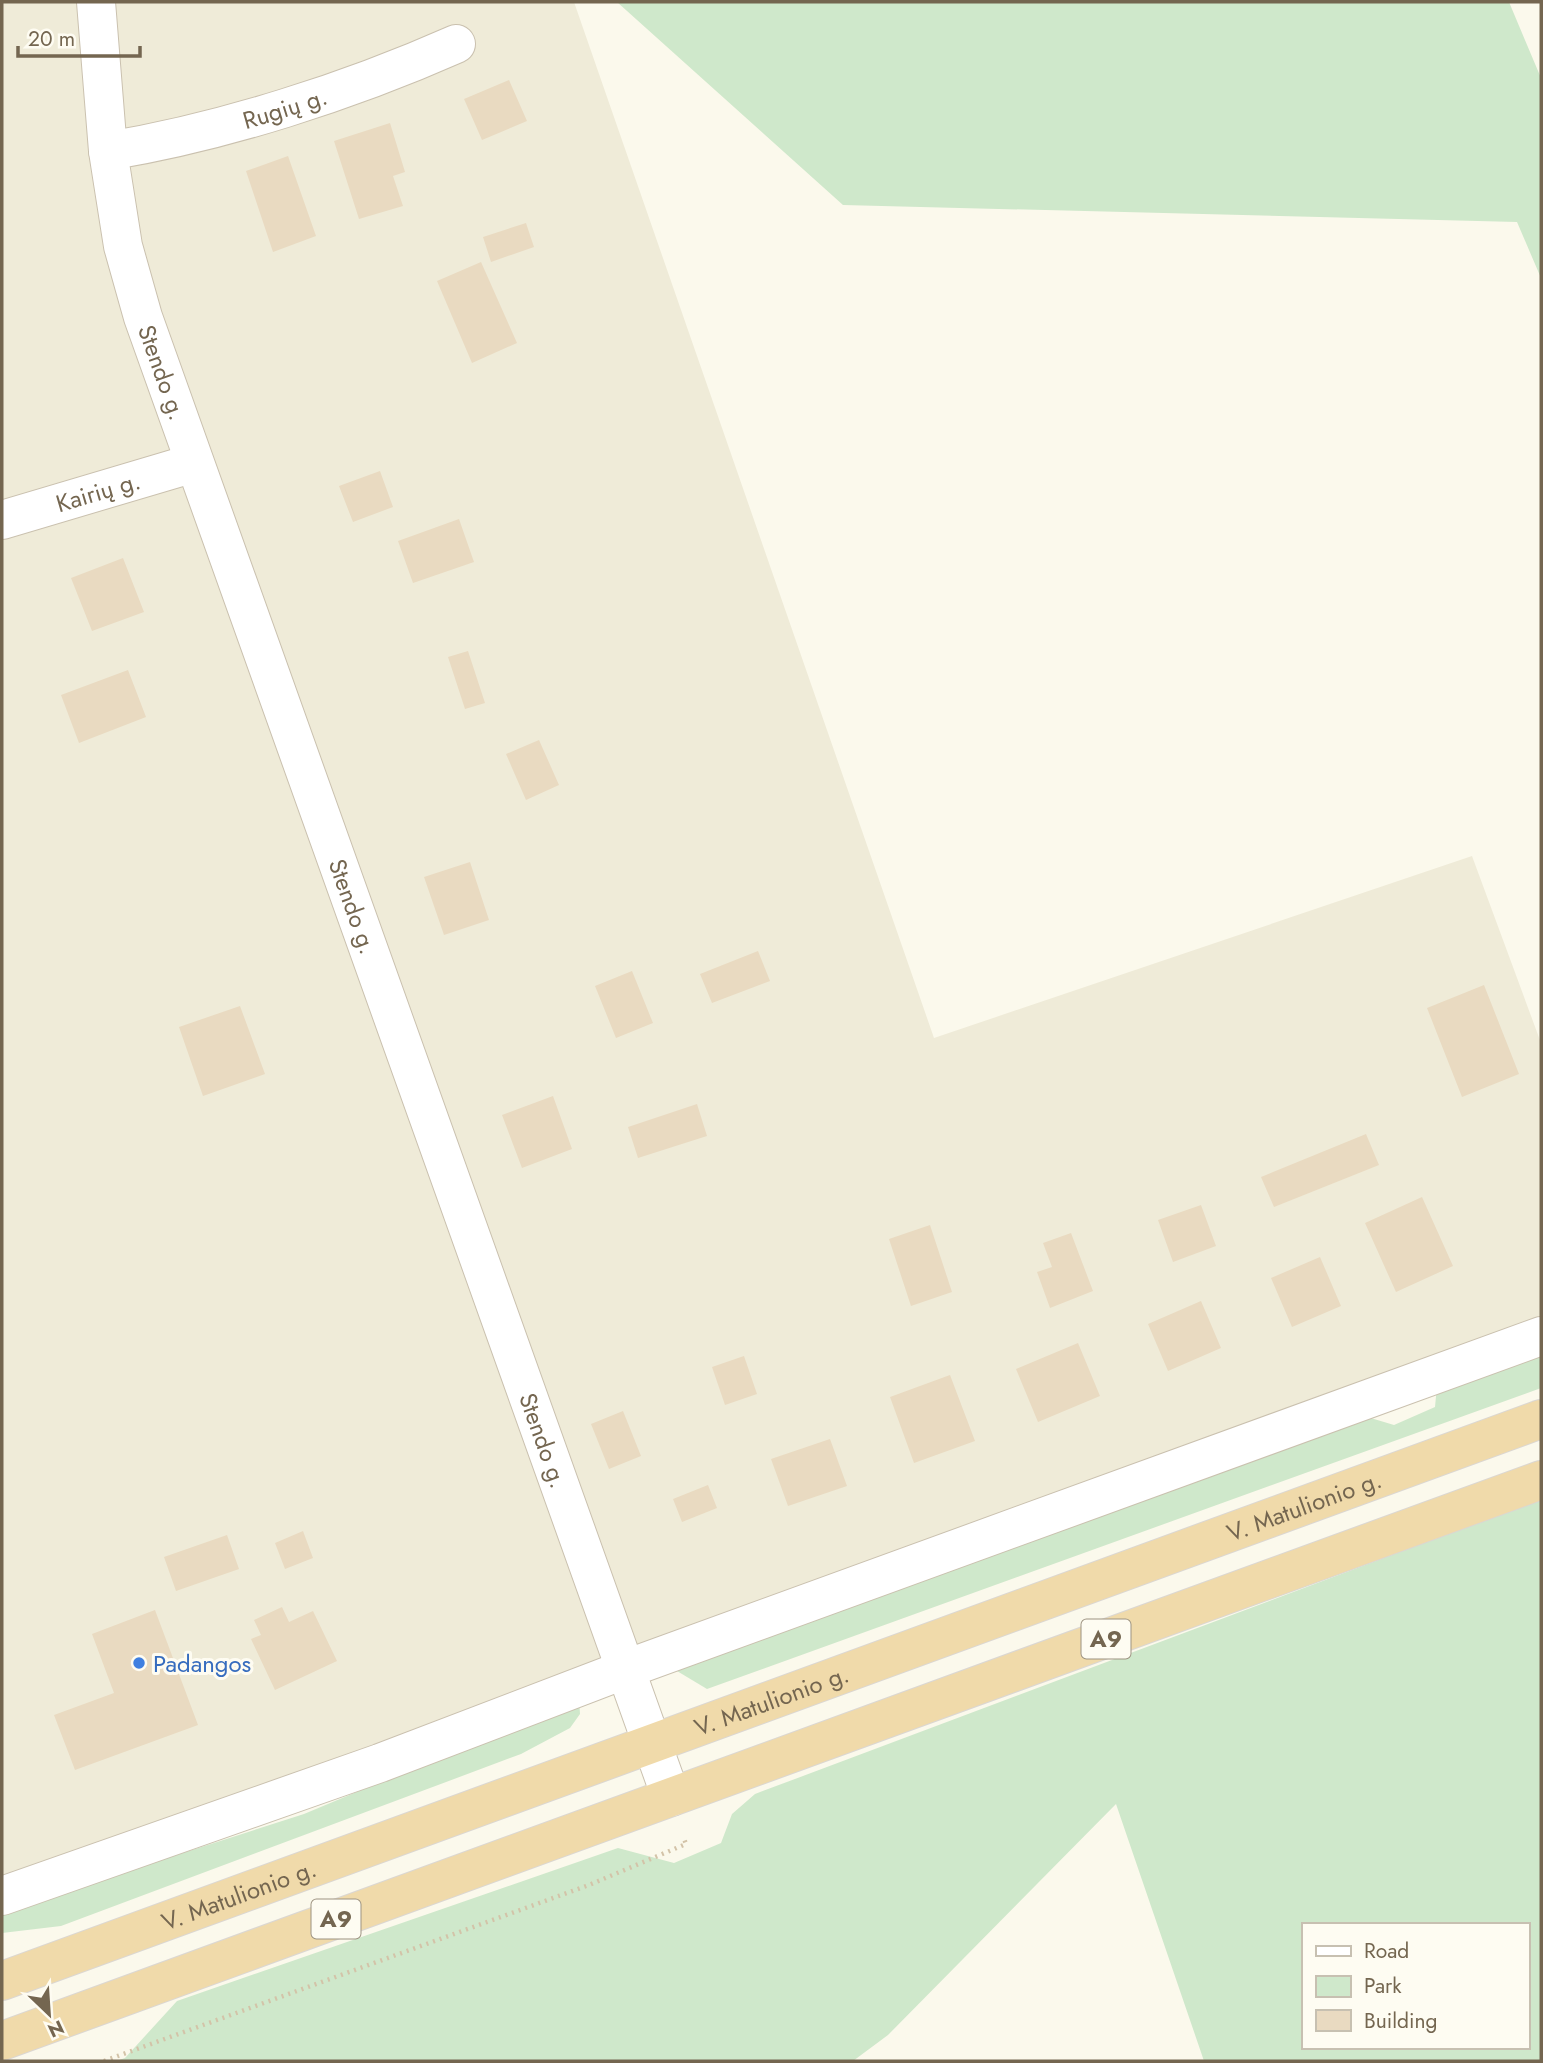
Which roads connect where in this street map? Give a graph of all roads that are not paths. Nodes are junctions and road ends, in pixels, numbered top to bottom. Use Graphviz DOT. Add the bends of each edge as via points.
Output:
graph roads {
  1 [pos="96,2"];
  2 [pos="456,44"];
  3 [pos="108,150"];
  4 [pos="194,463"];
  5 [pos="2,520"];
  6 [pos="1541,1336"];
  7 [pos="1541,1419"];
  8 [pos="1541,1480"];
  9 [pos="625,1670"];
  10 [pos="652,1742"];
  11 [pos="671,1797"];
  12 [pos="2,1896"];
  13 [pos="2,1980"];
  14 [pos="2,2041"];
  1 -- 3 [label="street, Stendo g."];
  2 -- 3 [label="street, Rugių g." via="313,99"];
  3 -- 4 [label="street, Stendo g." via="123,246"];
  4 -- 5 [label="street, Kairių g."];
  4 -- 9 [label="street, Stendo g."];
  6 -- 9 [label="street"];
  7 -- 10 [label="highway, V. Matulionio g. / A9"];
  8 -- 11 [label="highway, A9"];
  9 -- 10 [label="street, Stendo g."];
  9 -- 12 [label="street" via="380,1763"];
  10 -- 11 [label="street, Stendo g."];
  10 -- 13 [label="highway, V. Matulionio g. / A9"];
  11 -- 14 [label="highway, A9"];
}
